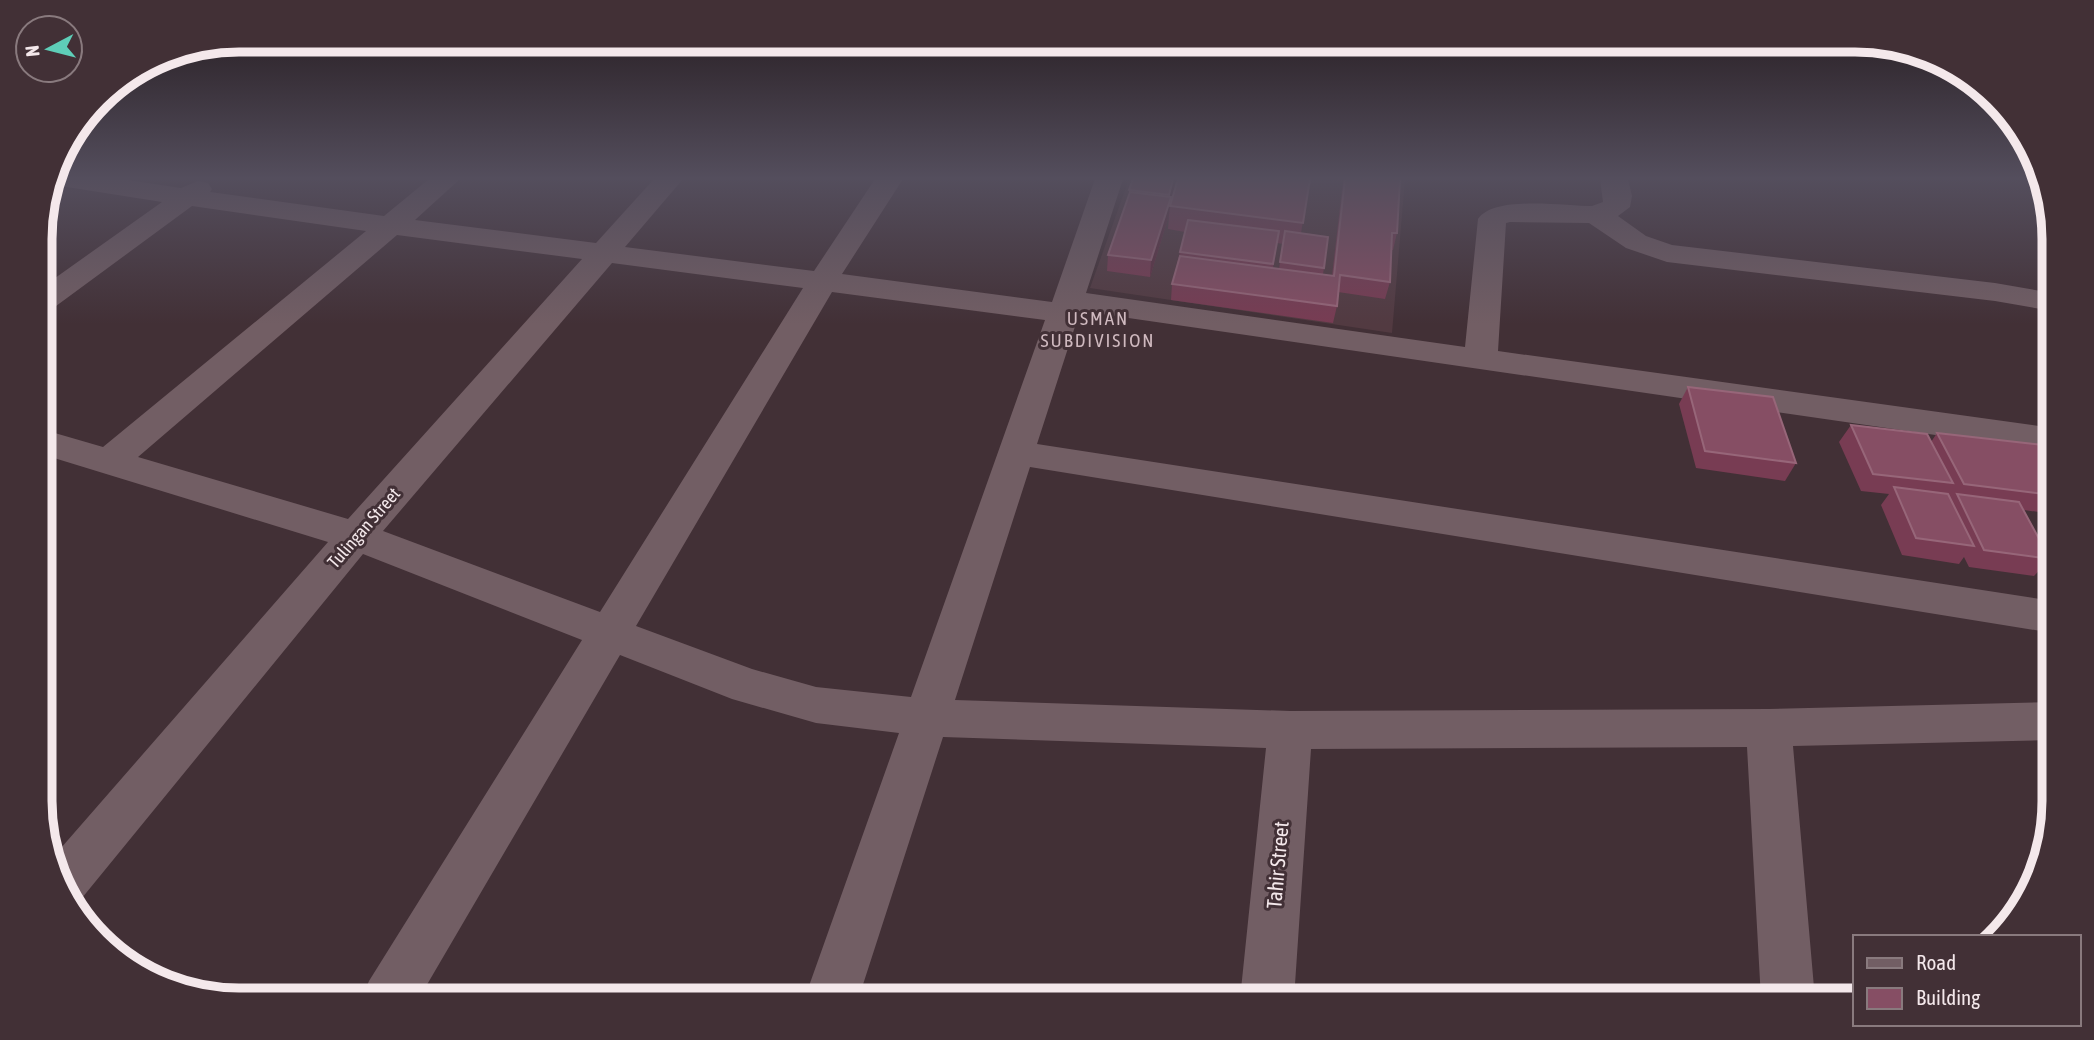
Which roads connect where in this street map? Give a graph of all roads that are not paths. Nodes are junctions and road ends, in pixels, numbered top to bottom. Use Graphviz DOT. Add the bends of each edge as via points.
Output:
graph roads {
  1 [pos="145,228"];
  2 [pos="388,228"];
  3 [pos="391,228"];
  4 [pos="627,228"];
  5 [pos="857,228"];
  6 [pos="1092,228"];
  7 [pos="1491,228"];
  8 [pos="1615,228"];
  9 [pos="605,253"];
  10 [pos="823,280"];
  11 [pos="53,293"];
  12 [pos="2042,300"];
  13 [pos="1064,306"];
  14 [pos="1481,359"];
  15 [pos="2042,438"];
  16 [pos="53,445"];
  17 [pos="1018,453"];
  18 [pos="109,462"];
  19 [pos="356,536"];
  20 [pos="2042,615"];
  21 [pos="608,633"];
  22 [pos="927,718"];
  23 [pos="2042,721"];
  24 [pos="1769,728"];
  25 [pos="1290,730"];
  26 [pos="69,875"];
  27 [pos="1268,987"];
  28 [pos="1786,987"];
  29 [pos="395,988"];
  30 [pos="835,988"];
  1 -- 11 [label="street"];
  2 -- 3 [label="street"];
  3 -- 9 [label="street"];
  3 -- 18 [label="street"];
  4 -- 9 [label="street, Tulingan Street"];
  5 -- 10 [label="street"];
  6 -- 13 [label="street"];
  7 -- 14 [label="street"];
  8 -- 12 [label="street" via="1636,242 1667,253"];
  9 -- 10 [label="street"];
  9 -- 19 [label="street, Tulingan Street"];
  10 -- 13 [label="street"];
  10 -- 21 [label="street"];
  13 -- 14 [label="street"];
  13 -- 17 [label="street"];
  14 -- 15 [label="street"];
  16 -- 18 [label="street"];
  17 -- 20 [label="street"];
  17 -- 22 [label="street"];
  18 -- 19 [label="street"];
  19 -- 21 [label="street"];
  19 -- 26 [label="street, Tulingan Street"];
  21 -- 22 [label="street" via="747,686 816,705"];
  21 -- 29 [label="street"];
  22 -- 25 [label="street"];
  22 -- 30 [label="street"];
  23 -- 24 [label="street"];
  24 -- 25 [label="street"];
  24 -- 28 [label="street"];
  25 -- 27 [label="street, Tahir Street"];
}
